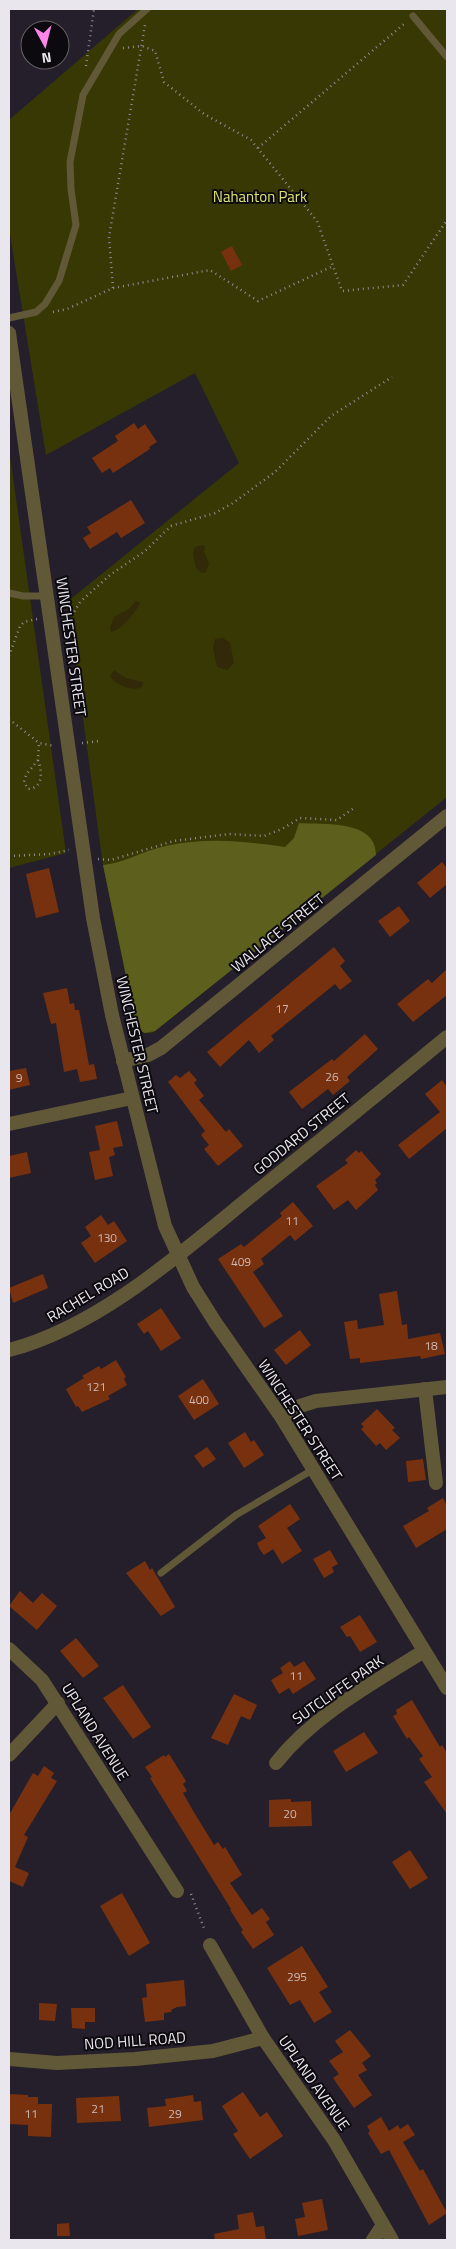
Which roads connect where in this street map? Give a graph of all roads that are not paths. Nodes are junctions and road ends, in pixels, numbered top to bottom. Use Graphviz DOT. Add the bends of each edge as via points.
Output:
graph roads {
  1 [pos="147,9"];
  2 [pos="413,16"];
  3 [pos="447,57"];
  4 [pos="9,318"];
  5 [pos="9,334"];
  6 [pos="9,593"];
  7 [pos="48,596"];
  8 [pos="447,816"];
  9 [pos="447,1037"];
  10 [pos="123,1061"];
  11 [pos="132,1098"];
  12 [pos="9,1124"];
  13 [pos="178,1256"];
  14 [pos="9,1350"];
  15 [pos="447,1386"];
  16 [pos="425,1389"];
  17 [pos="282,1418"];
  18 [pos="314,1469"];
  19 [pos="436,1483"];
  20 [pos="161,1573"];
  21 [pos="9,1649"];
  22 [pos="424,1650"];
  23 [pos="447,1688"];
  24 [pos="58,1703"];
  25 [pos="9,1755"];
  26 [pos="276,1763"];
  27 [pos="177,1891"];
  28 [pos="210,1945"];
  29 [pos="263,2038"];
  30 [pos="9,2059"];
  31 [pos="383,2224"];
  32 [pos="373,2240"];
  33 [pos="392,2240"];
  1 -- 4 [label="lane" via="119,34 83,95 70,162 75,230 59,280 36,312"];
  2 -- 3 [label="lane"];
  5 -- 7 [label="street, WINCHESTER STREET"];
  6 -- 7 [label="lane"];
  7 -- 10 [label="street, WINCHESTER STREET" via="83,855"];
  8 -- 10 [label="street, WALLACE STREET" via="161,1048"];
  9 -- 13 [label="street, GODDARD STREET"];
  10 -- 11 [label="street, WINCHESTER STREET"];
  11 -- 12 [label="street"];
  11 -- 13 [label="street, WINCHESTER STREET" via="162,1216"];
  13 -- 14 [label="street, RACHEL ROAD" via="68,1328 43,1340"];
  13 -- 17 [label="street, WINCHESTER STREET" via="215,1322"];
  15 -- 16 [label="street"];
  16 -- 17 [label="street" via="316,1401 300,1406"];
  16 -- 19 [label="street"];
  17 -- 18 [label="street, WINCHESTER STREET"];
  18 -- 20 [label="lane" via="236,1515"];
  18 -- 22 [label="street, WINCHESTER STREET"];
  21 -- 24 [label="street, UPLAND AVENUE" via="42,1680"];
  22 -- 23 [label="street, WINCHESTER STREET"];
  22 -- 26 [label="street, SUTCLIFFE PARK" via="326,1716 295,1740"];
  24 -- 25 [label="street"];
  24 -- 27 [label="street, UPLAND AVENUE"];
  28 -- 29 [label="street, UPLAND AVENUE"];
  29 -- 30 [label="street, NOD HILL ROAD" via="213,2051 135,2059 57,2063"];
  29 -- 31 [label="street, UPLAND AVENUE" via="334,2140"];
  31 -- 32 [label="street"];
  31 -- 33 [label="street, UPLAND AVENUE"];
}
